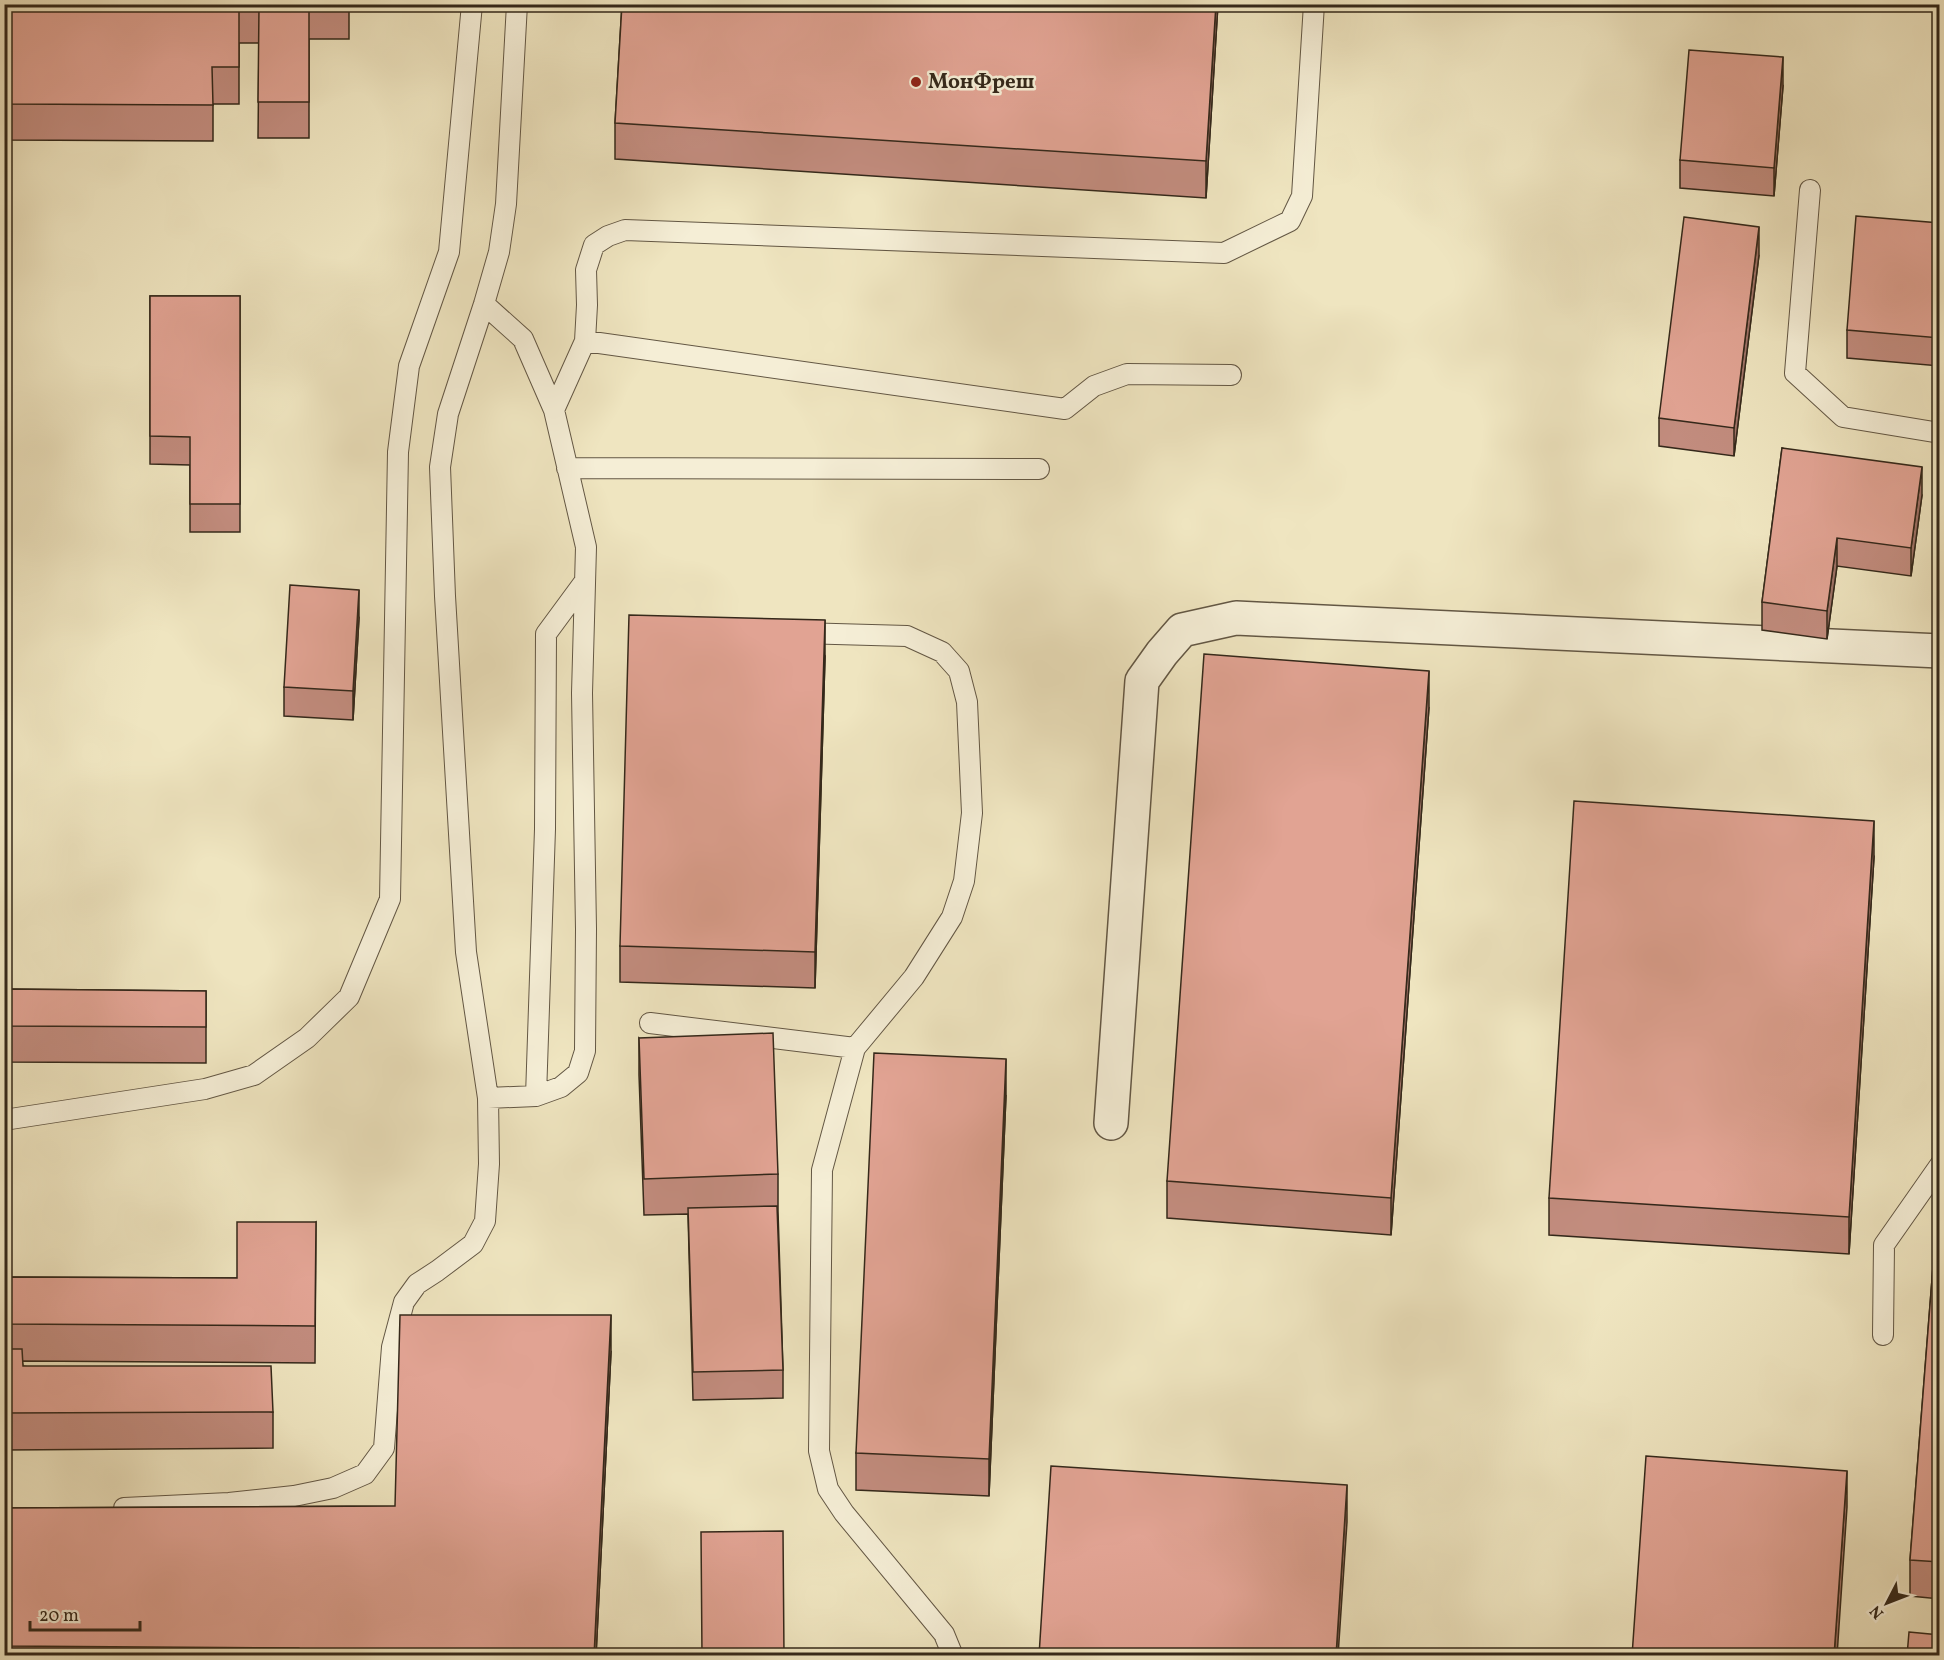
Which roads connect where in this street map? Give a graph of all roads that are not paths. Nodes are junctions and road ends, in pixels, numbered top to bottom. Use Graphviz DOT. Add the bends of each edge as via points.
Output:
graph roads {
  1 [pos="472,4"];
  2 [pos="517,4"];
  3 [pos="1314,4"];
  4 [pos="1810,190"];
  5 [pos="484,304"];
  6 [pos="585,341"];
  7 [pos="1231,375"];
  8 [pos="554,410"];
  9 [pos="1940,433"];
  10 [pos="567,468"];
  11 [pos="1039,469"];
  12 [pos="585,581"];
  13 [pos="784,632"];
  14 [pos="1940,651"];
  15 [pos="650,1023"];
  16 [pos="855,1048"];
  17 [pos="536,1096"];
  18 [pos="488,1098"];
  19 [pos="4,1120"];
  20 [pos="1111,1123"];
  21 [pos="1940,1165"];
  22 [pos="1883,1335"];
  23 [pos="124,1508"];
  24 [pos="953,1656"];
  1 -- 19 [label="lane" via="449,252 409,366 398,452 390,899 386,910 349,996 307,1038 254,1076 205,1089"];
  2 -- 5 [label="lane" via="506,204 499,252"];
  3 -- 6 [label="lane" via="1302,195 1290,221 1224,253 625,230 594,245 586,270"];
  4 -- 9 [label="lane" via="1795,373 1843,417"];
  5 -- 8 [label="lane" via="523,339"];
  5 -- 18 [label="lane" via="448,414 440,467 466,952"];
  6 -- 7 [label="lane" via="1065,409 1094,386 1127,374"];
  6 -- 8 [label="lane"];
  8 -- 10 [label="lane"];
  10 -- 11 [label="lane"];
  10 -- 12 [label="lane" via="586,547"];
  12 -- 17 [label="lane" via="546,634 545,830"];
  12 -- 17 [label="lane" via="585,1051 578,1073 561,1087"];
  13 -- 16 [label="lane" via="907,636 942,652 959,671 968,702 972,813 964,881 952,917 914,977"];
  14 -- 20 [label="street" via="1236,618 1182,630 1142,681"];
  15 -- 16 [label="lane"];
  16 -- 24 [label="lane" via="822,1170 819,1451 828,1489 944,1634"];
  17 -- 18 [label="lane"];
  18 -- 23 [label="lane" via="485,1221 473,1244 417,1284 404,1302 392,1347 384,1448 365,1474 333,1488 294,1496"];
  21 -- 22 [label="lane" via="1884,1245"];
}
